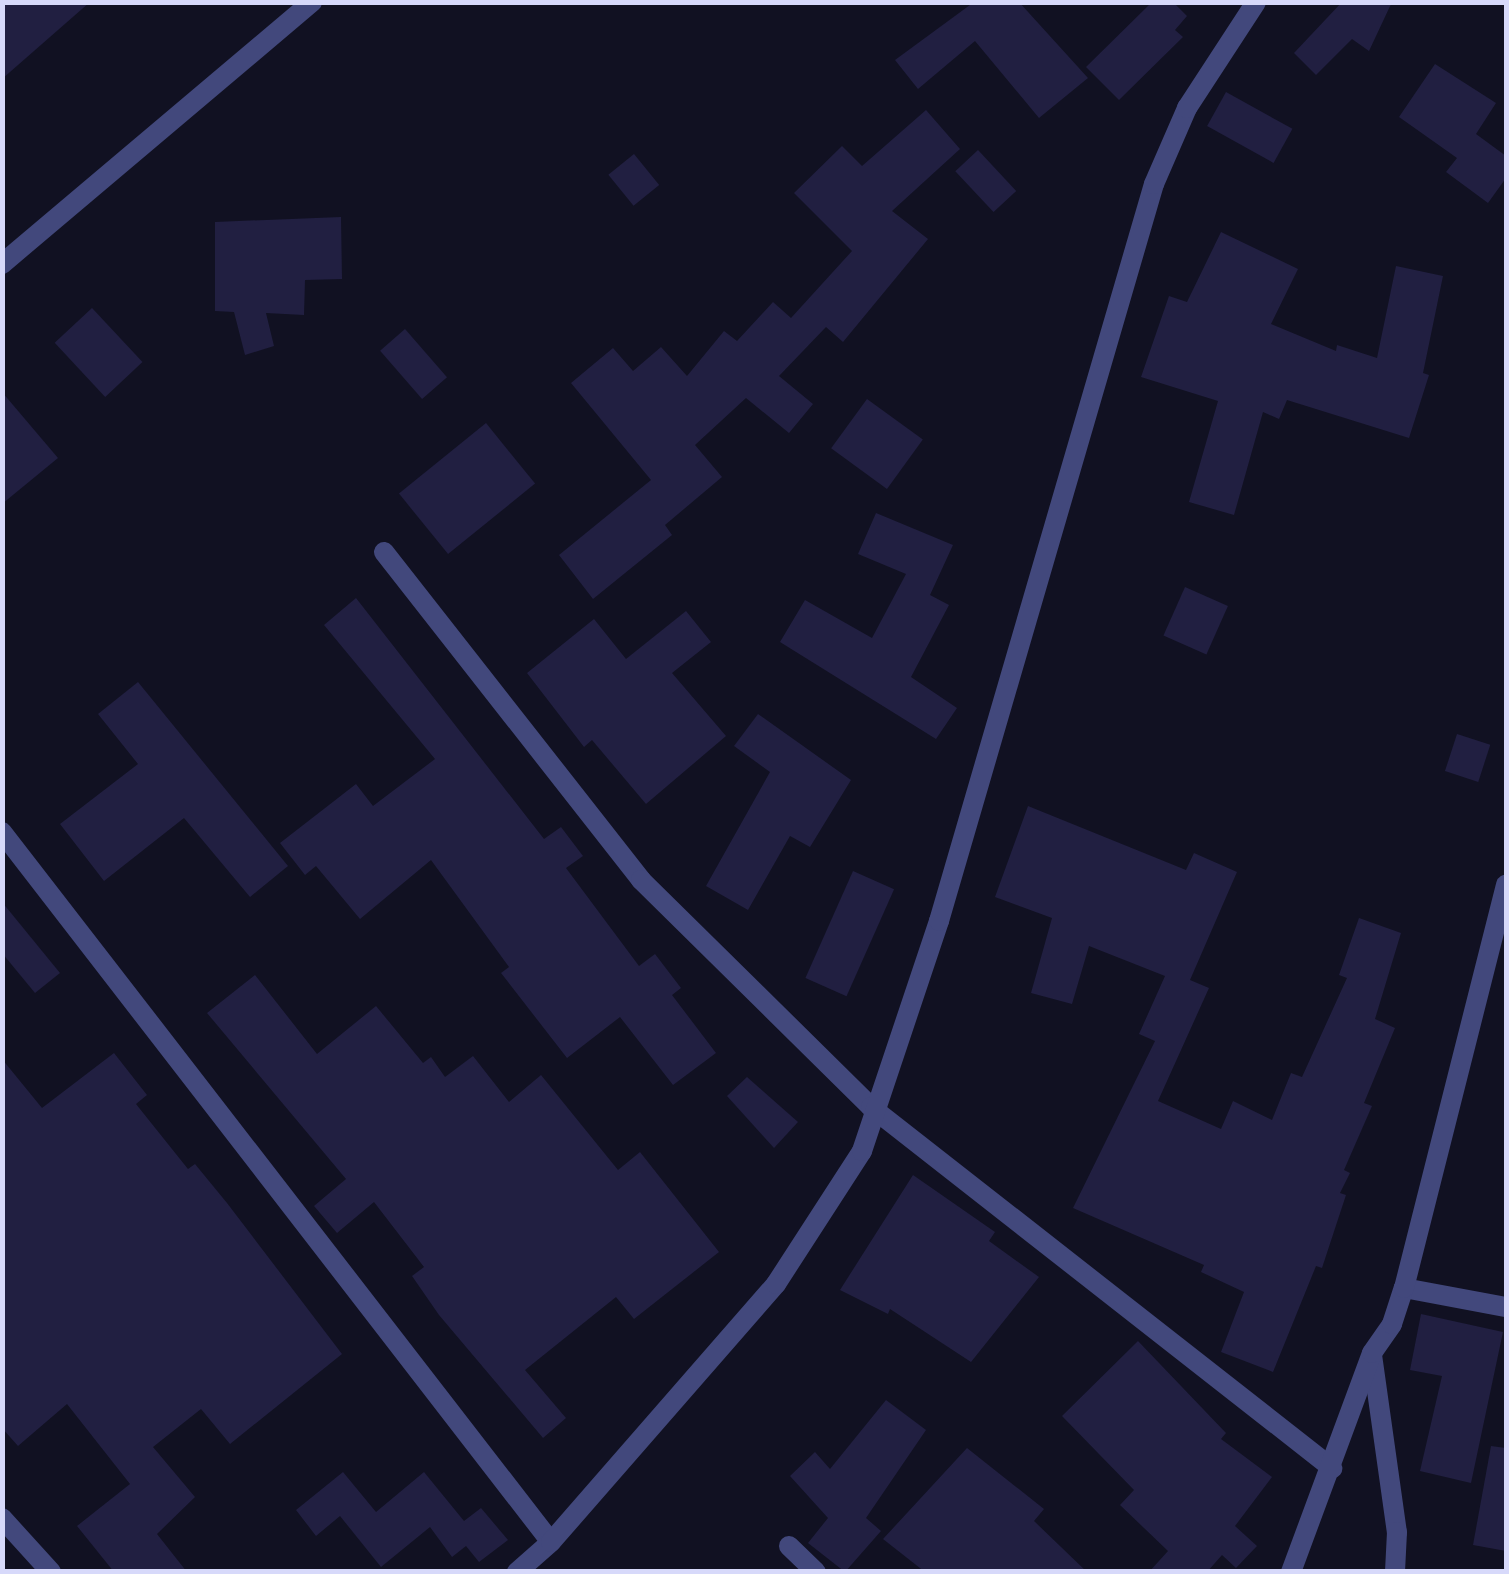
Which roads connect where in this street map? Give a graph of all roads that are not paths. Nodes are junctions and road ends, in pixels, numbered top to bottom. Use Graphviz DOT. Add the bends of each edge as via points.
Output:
graph roads {
  1 [pos="312,2"];
  2 [pos="1256,2"];
  3 [pos="2,264"];
  4 [pos="384,552"];
  5 [pos="2,832"];
  6 [pos="1506,885"];
  7 [pos="871,1107"];
  8 [pos="1404,1288"];
  9 [pos="1506,1307"];
  10 [pos="1372,1353"];
  11 [pos="1332,1468"];
  12 [pos="2,1518"];
  13 [pos="551,1542"];
  14 [pos="789,1546"];
  15 [pos="52,1572"];
  16 [pos="517,1572"];
  17 [pos="816,1572"];
  18 [pos="1291,1572"];
  19 [pos="1395,1572"];
  1 -- 3 [label="street"];
  2 -- 7 [label="street" via="1187,108 1154,184 939,922"];
  4 -- 7 [label="street" via="641,880"];
  5 -- 13 [label="street"];
  6 -- 8 [label="street"];
  7 -- 11 [label="street"];
  7 -- 13 [label="street" via="862,1151 776,1284"];
  8 -- 9 [label="street"];
  8 -- 10 [label="street" via="1392,1324"];
  10 -- 11 [label="street"];
  10 -- 19 [label="street" via="1395,1513"];
  11 -- 18 [label="street"];
  12 -- 15 [label="street"];
  13 -- 16 [label="street"];
  14 -- 17 [label="street"];
}
